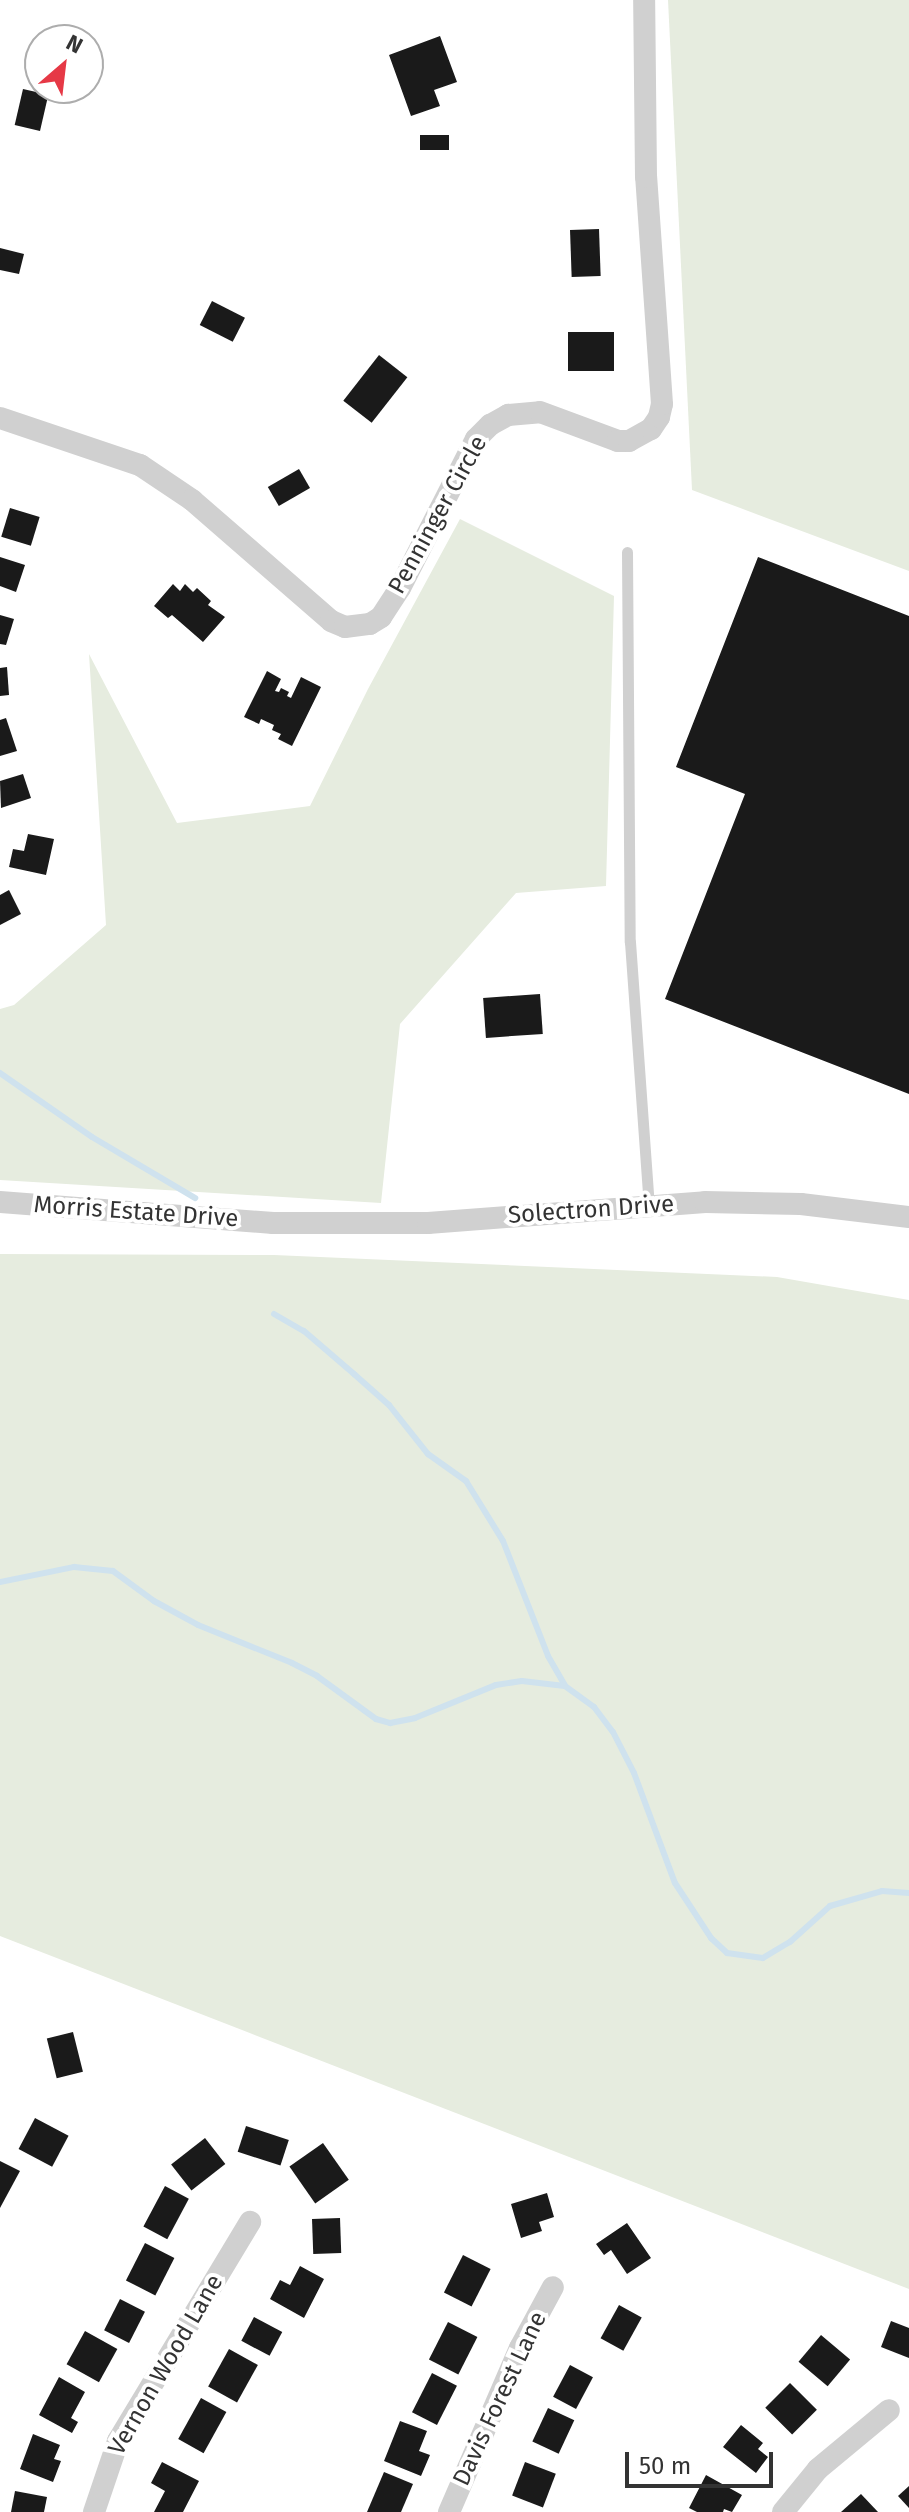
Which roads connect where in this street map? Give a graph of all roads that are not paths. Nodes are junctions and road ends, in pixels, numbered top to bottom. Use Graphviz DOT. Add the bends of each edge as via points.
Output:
graph roads {
  1 [pos="644,0"];
  2 [pos="0,418"];
  3 [pos="627,552"];
  4 [pos="0,1202"];
  5 [pos="649,1206"];
  6 [pos="909,1217"];
  7 [pos="273,1223"];
  8 [pos="250,2222"];
  9 [pos="553,2287"];
  10 [pos="889,2410"];
  11 [pos="94,2512"];
  12 [pos="449,2512"];
  13 [pos="783,2512"];
  1 -- 2 [label="street, Penninger Circle" via="646,177 659,417 651,429 629,441 540,412 518,412 490,425 476,439 381,617 345,627 331,621 192,500 140,465"];
  3 -- 5 [label="lane" via="630,942"];
  4 -- 7 [label="street, Morris Estate Drive"];
  5 -- 6 [label="street, Solectron Drive" via="801,1204"];
  5 -- 7 [label="street, Solectron Drive" via="428,1223"];
  8 -- 11 [label="street, Vernon Wood Lane" via="118,2441"];
  9 -- 12 [label="street, Davis Forest Lane" via="520,2348"];
  10 -- 13 [label="street" via="818,2469"];
}
